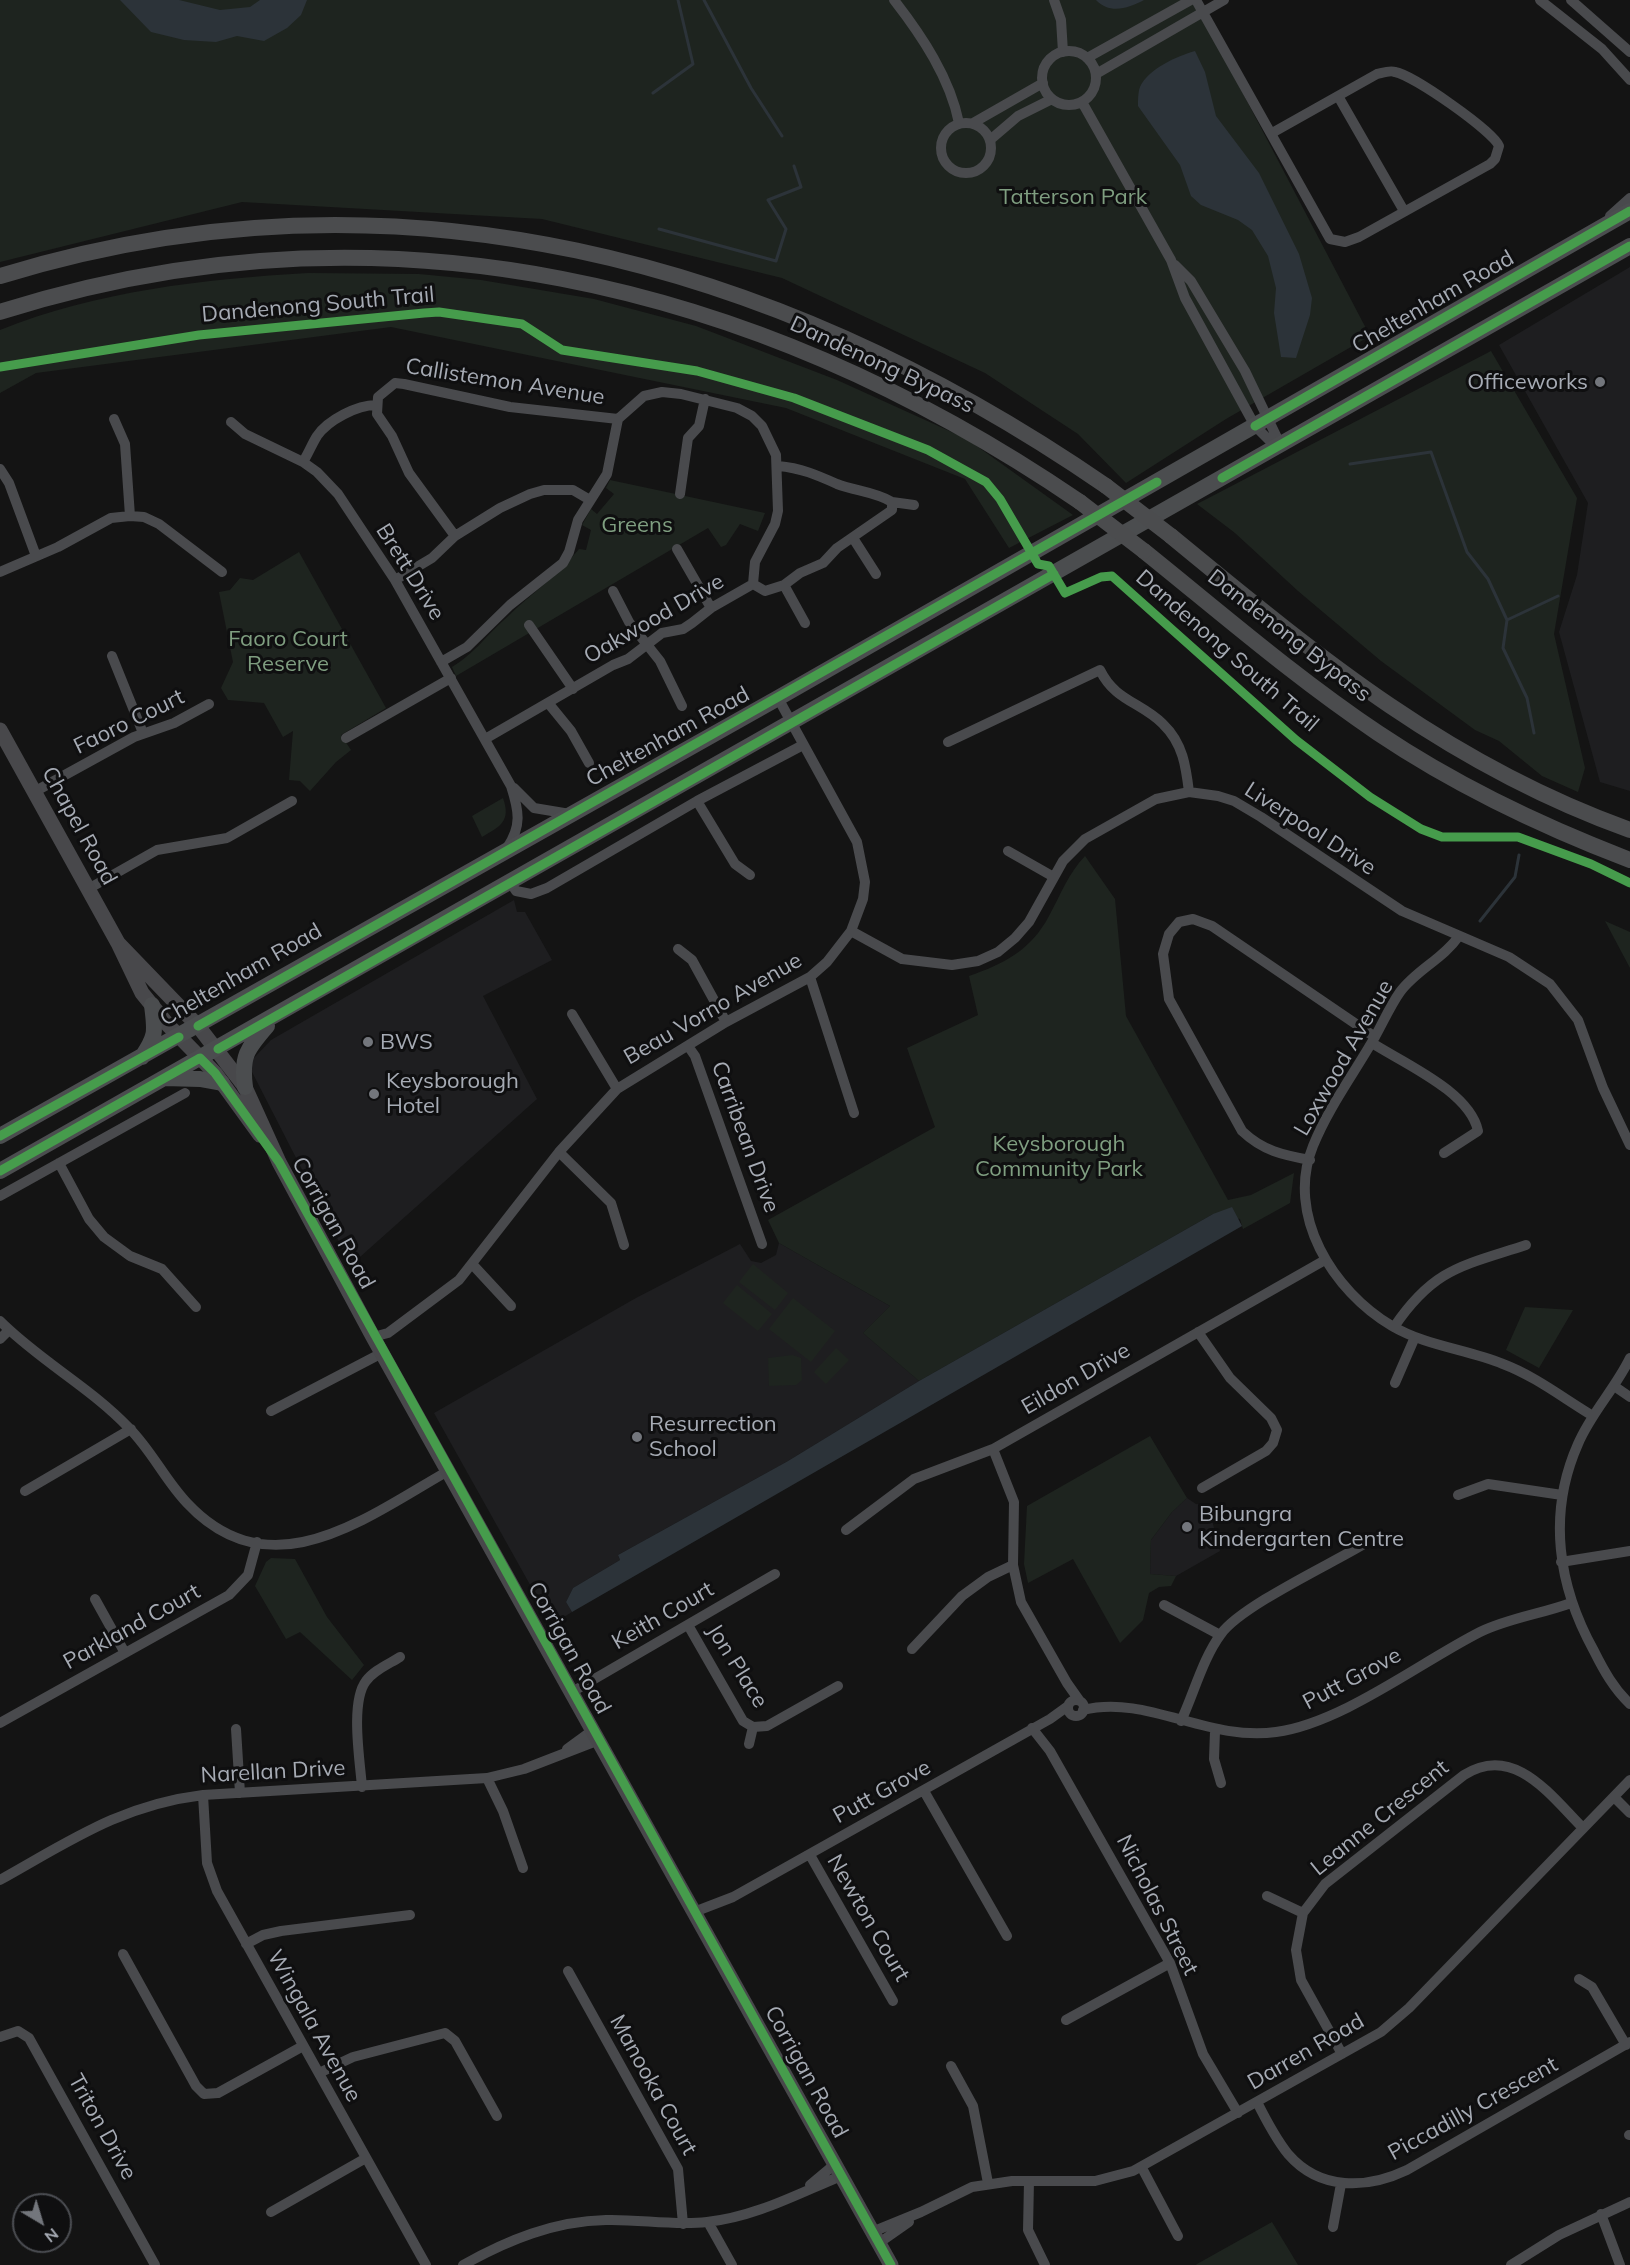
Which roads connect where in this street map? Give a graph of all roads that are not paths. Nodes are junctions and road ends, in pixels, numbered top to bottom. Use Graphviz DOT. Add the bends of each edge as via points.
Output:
graph roads {
  1 [pos="894,0"];
  2 [pos="1054,0"];
  3 [pos="1191,0"];
  4 [pos="1196,0"];
  5 [pos="1224,0"];
  6 [pos="1540,0"];
  7 [pos="1571,0"];
  8 [pos="1203,12"];
  9 [pos="1063,52"];
  10 [pos="1630,52"];
  11 [pos="1087,58"];
  12 [pos="1096,74"];
  13 [pos="1630,80"];
  14 [pos="1043,83"];
  15 [pos="1338,96"];
  16 [pos="1052,99"];
  17 [pos="1082,102"];
  18 [pos="959,123"];
  19 [pos="974,123"];
  20 [pos="1272,133"];
  21 [pos="990,140"];
  22 [pos="1630,198"];
  23 [pos="1404,211"];
  24 [pos="1630,211"];
  25 [pos="1589,234"];
  26 [pos="1630,246"];
  27 [pos="1171,261"];
  28 [pos="0,276"];
  29 [pos="0,312"];
  30 [pos="705,399"];
  31 [pos="376,405"];
  32 [pos="1270,418"];
  33 [pos="114,419"];
  34 [pos="618,419"];
  35 [pos="231,422"];
  36 [pos="1255,426"];
  37 [pos="1279,447"];
  38 [pos="303,462"];
  39 [pos="778,466"];
  40 [pos="0,469"];
  41 [pos="680,495"];
  42 [pos="590,500"];
  43 [pos="892,502"];
  44 [pos="914,505"];
  45 [pos="130,516"];
  46 [pos="455,536"];
  47 [pos="853,538"];
  48 [pos="677,549"];
  49 [pos="36,556"];
  50 [pos="222,572"];
  51 [pos="0,573"];
  52 [pos="876,574"];
  53 [pos="395,580"];
  54 [pos="753,584"];
  55 [pos="784,585"];
  56 [pos="613,591"];
  57 [pos="711,608"];
  58 [pos="805,623"];
  59 [pos="529,625"];
  60 [pos="646,645"];
  61 [pos="112,656"];
  62 [pos="441,662"];
  63 [pos="451,678"];
  64 [pos="573,689"];
  65 [pos="778,698"];
  66 [pos="209,704"];
  67 [pos="549,704"];
  68 [pos="682,706"];
  69 [pos="792,724"];
  70 [pos="0,730"];
  71 [pos="143,733"];
  72 [pos="346,738"];
  73 [pos="485,739"];
  74 [pos="948,742"];
  75 [pos="803,745"];
  76 [pos="589,763"];
  77 [pos="511,786"];
  78 [pos="34,792"];
  79 [pos="1189,792"];
  80 [pos="292,801"];
  81 [pos="698,801"];
  82 [pos="570,814"];
  83 [pos="1630,830"];
  84 [pos="507,850"];
  85 [pos="1008,851"];
  86 [pos="1630,860"];
  87 [pos="750,875"];
  88 [pos="1052,876"];
  89 [pos="510,882"];
  90 [pos="88,889"];
  91 [pos="851,932"];
  92 [pos="1459,936"];
  93 [pos="118,943"];
  94 [pos="678,949"];
  95 [pos="810,977"];
  96 [pos="152,1005"];
  97 [pos="572,1014"];
  98 [pos="275,1016"];
  99 [pos="726,1022"];
  100 [pos="198,1026"];
  101 [pos="179,1037"];
  102 [pos="1373,1040"];
  103 [pos="688,1046"];
  104 [pos="218,1049"];
  105 [pos="142,1058"];
  106 [pos="200,1058"];
  107 [pos="164,1078"];
  108 [pos="222,1083"];
  109 [pos="245,1087"];
  110 [pos="617,1089"];
  111 [pos="185,1093"];
  112 [pos="854,1113"];
  113 [pos="0,1136"];
  114 [pos="1630,1145"];
  115 [pos="559,1152"];
  116 [pos="1443,1153"];
  117 [pos="1310,1160"];
  118 [pos="279,1162"];
  119 [pos="59,1163"];
  120 [pos="0,1171"];
  121 [pos="0,1196"];
  122 [pos="762,1244"];
  123 [pos="624,1245"];
  124 [pos="1526,1245"];
  125 [pos="1325,1260"];
  126 [pos="473,1265"];
  127 [pos="511,1306"];
  128 [pos="196,1307"];
  129 [pos="0,1321"];
  130 [pos="1394,1327"];
  131 [pos="9,1330"];
  132 [pos="1198,1332"];
  133 [pos="373,1337"];
  134 [pos="1415,1337"];
  135 [pos="0,1338"];
  136 [pos="382,1353"];
  137 [pos="1630,1358"];
  138 [pos="1395,1383"];
  139 [pos="1614,1386"];
  140 [pos="1630,1397"];
  141 [pos="271,1411"];
  142 [pos="1593,1416"];
  143 [pos="131,1429"];
  144 [pos="993,1449"];
  145 [pos="448,1471"];
  146 [pos="1202,1488"];
  147 [pos="26,1491"];
  148 [pos="1458,1495"];
  149 [pos="1562,1495"];
  150 [pos="846,1530"];
  151 [pos="257,1542"];
  152 [pos="1364,1544"];
  153 [pos="1630,1551"];
  154 [pos="1561,1562"];
  155 [pos="1013,1565"];
  156 [pos="775,1574"];
  157 [pos="95,1599"];
  158 [pos="1164,1605"];
  159 [pos="1573,1607"];
  160 [pos="688,1624"];
  161 [pos="1220,1635"];
  162 [pos="912,1649"];
  163 [pos="125,1653"];
  164 [pos="400,1657"];
  165 [pos="838,1686"];
  166 [pos="572,1692"];
  167 [pos="1630,1704"];
  168 [pos="1076,1706"];
  169 [pos="1181,1721"];
  170 [pos="0,1723"];
  171 [pos="1041,1723"];
  172 [pos="753,1727"];
  173 [pos="236,1729"];
  174 [pos="1215,1731"];
  175 [pos="596,1735"];
  176 [pos="749,1744"];
  177 [pos="500,1776"];
  178 [pos="487,1778"];
  179 [pos="1630,1780"];
  180 [pos="1221,1783"];
  181 [pos="362,1787"];
  182 [pos="924,1791"];
  183 [pos="240,1793"];
  184 [pos="203,1795"];
  185 [pos="1614,1797"];
  186 [pos="503,1810"];
  187 [pos="1630,1813"];
  188 [pos="1583,1828"];
  189 [pos="810,1855"];
  190 [pos="523,1868"];
  191 [pos="0,1880"];
  192 [pos="1267,1896"];
  193 [pos="1303,1913"];
  194 [pos="410,1915"];
  195 [pos="697,1917"];
  196 [pos="1007,1936"];
  197 [pos="246,1944"];
  198 [pos="123,1954"];
  199 [pos="1170,1963"];
  200 [pos="568,1971"];
  201 [pos="1579,1979"];
  202 [pos="893,2001"];
  203 [pos="1066,2020"];
  204 [pos="0,2037"];
  205 [pos="1628,2043"];
  206 [pos="303,2046"];
  207 [pos="1342,2054"];
  208 [pos="951,2066"];
  209 [pos="319,2073"];
  210 [pos="1257,2102"];
  211 [pos="1238,2113"];
  212 [pos="497,2116"];
  213 [pos="366,2158"];
  214 [pos="1142,2168"];
  215 [pos="838,2170"];
  216 [pos="1029,2181"];
  217 [pos="988,2183"];
  218 [pos="1341,2184"];
  219 [pos="1630,2202"];
  220 [pos="272,2212"];
  221 [pos="1601,2214"];
  222 [pos="708,2222"];
  223 [pos="683,2224"];
  224 [pos="1333,2228"];
  225 [pos="1178,2236"];
  226 [pos="875,2237"];
  227 [pos="155,2265"];
  228 [pos="426,2265"];
  229 [pos="463,2265"];
  230 [pos="732,2265"];
  231 [pos="891,2265"];
  232 [pos="1045,2265"];
  233 [pos="1511,2265"];
  234 [pos="1620,2265"];
  1 -- 18 [label="street" via="940,71"];
  2 -- 9 [label="street" via="1061,20"];
  3 -- 11 [label="street"];
  4 -- 8 [label="street"];
  5 -- 8 [label="street"];
  6 -- 13 [label="street" via="1602,49"];
  7 -- 10 [label="street"];
  8 -- 12 [label="street"];
  8 -- 20 [label="street"];
  9 -- 11 [label="street"];
  9 -- 14 [label="street" via="1047,64"];
  11 -- 12 [label="street"];
  12 -- 17 [label="street" via="1093,90"];
  14 -- 16 [label="street"];
  14 -- 19 [label="street"];
  15 -- 20 [label="street"];
  15 -- 23 [label="street"];
  15 -- 23 [label="street" via="1377,74 1394,71 1412,78 1498,143 1498,153 1490,164"];
  16 -- 17 [label="street" via="1066,105"];
  16 -- 21 [label="street" via="1017,116"];
  17 -- 27 [label="street"];
  18 -- 19 [label="street"];
  18 -- 21 [label="street" via="947,131 941,144 943,159 955,170 979,169 989,156"];
  19 -- 21 [label="street"];
  20 -- 23 [label="street" via="1330,238 1345,242 1359,237"];
  22 -- 25 [label="street"];
  24 -- 25 [label="main road, Cheltenham Road"];
  25 -- 32 [label="main road, Cheltenham Road"];
  26 -- 37 [label="main road"];
  27 -- 32 [label="street" via="1191,281"];
  27 -- 36 [label="street" via="1185,298"];
  28 -- 83 [label="highway, Dandenong Bypass, bridge" via="139,243 256,229 393,226 519,239 665,272 772,308 881,353 991,412 1106,486 1369,693 1457,750 1540,793"];
  29 -- 86 [label="highway, Dandenong Bypass, bridge" via="148,276 272,261 412,260 561,278 665,302 756,332 885,386 955,423 1080,502 1370,728 1444,774 1529,818"];
  30 -- 34 [label="street, Oakwood Drive" via="662,392 644,396"];
  30 -- 39 [label="street, Oakwood Drive" via="752,416 762,426"];
  30 -- 41 [label="street" via="699,426 688,438"];
  31 -- 34 [label="street, Callistemon Avenue" via="378,397 395,383 510,407"];
  31 -- 38 [label="street" via="365,405 327,426"];
  31 -- 46 [label="street" via="377,414 409,473"];
  32 -- 36 [label="main road, Cheltenham Road"];
  32 -- 37 [label="street"];
  33 -- 45 [label="street" via="125,444"];
  34 -- 42 [label="street" via="607,474"];
  35 -- 38 [label="street, Brett Drive" via="245,434"];
  36 -- 37 [label="street"];
  36 -- 65 [label="main road, Cheltenham Road"];
  37 -- 69 [label="main road"];
  38 -- 53 [label="street, Brett Drive" via="338,494"];
  39 -- 43 [label="street" via="800,468"];
  39 -- 54 [label="street, Oakwood Drive" via="775,524 755,562"];
  40 -- 49 [label="street"];
  42 -- 46 [label="street" via="573,490 544,490 500,508"];
  42 -- 62 [label="street" via="578,520 563,563 510,605 467,647"];
  43 -- 44 [label="street"];
  43 -- 47 [label="street" via="892,510 884,518"];
  45 -- 49 [label="street" via="111,518"];
  45 -- 50 [label="street" via="159,524"];
  46 -- 53 [label="street" via="432,558"];
  47 -- 52 [label="street"];
  47 -- 55 [label="street" via="823,563"];
  48 -- 57 [label="street"];
  49 -- 51 [label="street"];
  53 -- 62 [label="street, Brett Drive"];
  54 -- 55 [label="street" via="765,591"];
  54 -- 57 [label="street, Oakwood Drive"];
  55 -- 58 [label="street"];
  56 -- 60 [label="street"];
  57 -- 60 [label="street, Oakwood Drive" via="682,629 662,633"];
  59 -- 64 [label="street"];
  60 -- 64 [label="street, Oakwood Drive"];
  60 -- 68 [label="street" via="660,661"];
  61 -- 71 [label="street"];
  62 -- 63 [label="street, Brett Drive"];
  63 -- 72 [label="street"];
  63 -- 73 [label="street, Brett Drive"];
  64 -- 67 [label="street, Oakwood Drive"];
  65 -- 69 [label="street, Beau Vorno Avenue"];
  65 -- 82 [label="main road, Cheltenham Road"];
  66 -- 71 [label="street, Faoro Court" via="174,723"];
  67 -- 73 [label="street, Oakwood Drive"];
  67 -- 76 [label="street" via="571,731"];
  69 -- 75 [label="street, Beau Vorno Avenue"];
  69 -- 89 [label="main road"];
  70 -- 78 [label="main road, Chapel Road"];
  71 -- 78 [label="street, Faoro Court"];
  73 -- 77 [label="street, Brett Drive"];
  74 -- 79 [label="street" via="1100,670 1113,692 1161,722 1171,733 1183,754"];
  75 -- 81 [label="street"];
  75 -- 91 [label="street, Beau Vorno Avenue" via="846,819 863,862 863,898"];
  77 -- 82 [label="street, Brett Drive" via="534,808"];
  77 -- 84 [label="street, Brett Drive" via="518,805 519,825"];
  78 -- 90 [label="main road, Chapel Road"];
  79 -- 88 [label="street, Liverpool Drive" via="1155,799 1099,830 1076,847"];
  79 -- 92 [label="street, Liverpool Drive" via="1218,795 1246,807 1383,900"];
  80 -- 90 [label="street" via="227,838 157,849"];
  81 -- 87 [label="street" via="735,864"];
  81 -- 89 [label="street" via="547,888 529,894 516,891"];
  82 -- 84 [label="main road, Cheltenham Road"];
  84 -- 100 [label="main road, Cheltenham Road"];
  85 -- 88 [label="street"];
  88 -- 91 [label="street, Liverpool Drive" via="1029,922 998,952 978,961 952,965 902,959"];
  89 -- 98 [label="main road"];
  90 -- 93 [label="main road, Chapel Road"];
  91 -- 95 [label="street, Beau Vorno Avenue"];
  92 -- 102 [label="street, Loxwood Avenue" via="1401,991"];
  92 -- 114 [label="street, Liverpool Drive" via="1522,964 1561,995 1585,1033 1603,1088"];
  93 -- 96 [label="main road, Chapel Road" via="134,980"];
  93 -- 100 [label="main road, Chapel Road"];
  94 -- 99 [label="street" via="692,960"];
  95 -- 99 [label="street, Beau Vorno Avenue"];
  95 -- 112 [label="street"];
  96 -- 101 [label="main road, Chapel Road"];
  96 -- 105 [label="main road" via="156,1031"];
  97 -- 110 [label="street"];
  98 -- 104 [label="main road"];
  98 -- 109 [label="main road" via="243,1061"];
  99 -- 103 [label="street, Beau Vorno Avenue"];
  100 -- 101 [label="main road, Cheltenham Road"];
  100 -- 104 [label="main road, Chapel Road"];
  101 -- 105 [label="main road, Cheltenham Road"];
  101 -- 106 [label="main road, Corrigan Road"];
  102 -- 116 [label="street" via="1449,1091 1475,1118 1478,1131"];
  102 -- 117 [label="street, Loxwood Avenue" via="1324,1123"];
  102 -- 117 [label="street" via="1212,926 1193,919 1179,922 1169,934 1163,954 1169,999 1242,1131 1255,1144 1275,1153"];
  103 -- 110 [label="street, Beau Vorno Avenue"];
  103 -- 122 [label="street, Carribean Drive" via="695,1056"];
  104 -- 106 [label="main road"];
  104 -- 109 [label="main road, Corrigan Road"];
  105 -- 113 [label="main road, Cheltenham Road"];
  106 -- 107 [label="main road"];
  106 -- 108 [label="main road, Corrigan Road"];
  107 -- 108 [label="main road" via="200,1078"];
  107 -- 120 [label="main road"];
  108 -- 118 [label="main road, Corrigan Road"];
  109 -- 118 [label="main road, Corrigan Road"];
  110 -- 115 [label="street, Beau Vorno Avenue"];
  111 -- 119 [label="street"];
  115 -- 123 [label="street" via="611,1203"];
  115 -- 126 [label="street, Beau Vorno Avenue"];
  117 -- 125 [label="street, Loxwood Avenue" via="1308,1215"];
  118 -- 133 [label="main road, Corrigan Road"];
  119 -- 121 [label="street"];
  119 -- 128 [label="street" via="89,1219 104,1237 130,1256 162,1269"];
  124 -- 130 [label="street" via="1444,1274 1415,1297"];
  125 -- 130 [label="street, Loxwood Avenue" via="1350,1294"];
  125 -- 132 [label="street, Eildon Drive"];
  126 -- 127 [label="street"];
  126 -- 133 [label="street, Beau Vorno Avenue" via="388,1333"];
  129 -- 131 [label="street"];
  130 -- 134 [label="street, Loxwood Avenue"];
  131 -- 135 [label="street"];
  131 -- 143 [label="street" via="92,1393"];
  132 -- 144 [label="street, Eildon Drive"];
  132 -- 146 [label="street" via="1230,1378 1271,1418 1277,1430 1274,1443 1266,1451"];
  133 -- 136 [label="main road, Corrigan Road"];
  134 -- 138 [label="street"];
  134 -- 142 [label="street, Loxwood Avenue" via="1504,1364"];
  136 -- 141 [label="street"];
  136 -- 145 [label="main road, Corrigan Road"];
  137 -- 139 [label="street"];
  139 -- 140 [label="street"];
  139 -- 142 [label="street"];
  142 -- 149 [label="street" via="1574,1453"];
  143 -- 147 [label="street"];
  143 -- 151 [label="street" via="176,1491 198,1514 227,1532"];
  144 -- 150 [label="street, Eildon Drive" via="914,1479"];
  144 -- 155 [label="street" via="1014,1502"];
  145 -- 151 [label="street" via="329,1536 297,1544"];
  145 -- 166 [label="main road, Corrigan Road"];
  148 -- 149 [label="street" via="1488,1484"];
  149 -- 154 [label="street"];
  151 -- 163 [label="street, Parkland Court" via="248,1575 237,1589"];
  152 -- 161 [label="street" via="1239,1616"];
  153 -- 154 [label="street"];
  154 -- 159 [label="street"];
  155 -- 162 [label="street" via="962,1596"];
  155 -- 168 [label="street" via="1021,1602"];
  156 -- 160 [label="street, Keith Court"];
  157 -- 163 [label="street"];
  158 -- 161 [label="street"];
  159 -- 167 [label="street" via="1609,1680"];
  159 -- 174 [label="street, Putt Grove" via="1500,1623 1312,1724 1264,1734"];
  160 -- 166 [label="street, Keith Court"];
  160 -- 172 [label="street, Jon Place" via="743,1721"];
  161 -- 169 [label="street"];
  163 -- 170 [label="street, Parkland Court"];
  164 -- 181 [label="street" via="370,1676 360,1694"];
  165 -- 172 [label="street, Jon Place" via="767,1726"];
  166 -- 175 [label="main road, Corrigan Road"];
  168 -- 169 [label="street, Putt Grove" via="1154,1712"];
  168 -- 171 [label="street, Putt Grove"];
  169 -- 174 [label="street, Putt Grove"];
  171 -- 182 [label="street, Putt Grove"];
  171 -- 199 [label="street, Nicholas Street" via="1050,1750"];
  172 -- 176 [label="street, Jon Place"];
  173 -- 183 [label="street"];
  174 -- 180 [label="street" via="1214,1758"];
  175 -- 177 [label="street, Narellan Drive" via="563,1753"];
  175 -- 195 [label="main road, Corrigan Road"];
  177 -- 178 [label="street, Narellan Drive"];
  177 -- 186 [label="street"];
  178 -- 181 [label="street, Narellan Drive"];
  178 -- 186 [label="street"];
  179 -- 185 [label="street, Darren Road"];
  181 -- 183 [label="street, Narellan Drive"];
  182 -- 189 [label="street, Putt Grove"];
  182 -- 196 [label="street"];
  183 -- 184 [label="street, Narellan Drive"];
  184 -- 191 [label="street, Narellan Drive" via="157,1802 120,1815"];
  184 -- 197 [label="street, Wingala Avenue" via="211,1878"];
  185 -- 187 [label="street"];
  185 -- 188 [label="street, Darren Road"];
  186 -- 190 [label="street"];
  188 -- 193 [label="street, Leanne Crescent" via="1527,1773 1499,1764 1487,1765 1464,1775 1325,1884"];
  188 -- 207 [label="street, Darren Road" via="1399,2019"];
  189 -- 195 [label="street, Putt Grove"];
  189 -- 202 [label="street, Newton Court"];
  192 -- 193 [label="street"];
  193 -- 207 [label="street, Leanne Crescent" via="1296,1950 1301,1980"];
  194 -- 197 [label="street" via="280,1931"];
  195 -- 215 [label="main road, Corrigan Road"];
  197 -- 206 [label="street, Wingala Avenue"];
  198 -- 206 [label="street" via="204,2094 218,2093"];
  199 -- 203 [label="street"];
  199 -- 211 [label="street, Nicholas Street" via="1203,2054"];
  200 -- 223 [label="street, Manooka Court" via="678,2169"];
  201 -- 205 [label="street" via="1592,1987"];
  204 -- 227 [label="street, Triton Drive" via="18,2031 29,2038"];
  205 -- 218 [label="street, Piccadilly Crescent" via="1407,2170 1376,2183"];
  206 -- 209 [label="street, Wingala Avenue"];
  207 -- 210 [label="street, Darren Road"];
  208 -- 217 [label="street" via="973,2106"];
  209 -- 212 [label="street" via="353,2057 445,2033 455,2041"];
  209 -- 213 [label="street, Wingala Avenue"];
  210 -- 211 [label="street, Darren Road"];
  210 -- 218 [label="street, Piccadilly Crescent" via="1284,2149 1297,2163"];
  211 -- 214 [label="street, Darren Road"];
  213 -- 220 [label="street"];
  213 -- 228 [label="street, Wingala Avenue"];
  214 -- 216 [label="street, Darren Road" via="1095,2181"];
  214 -- 225 [label="street"];
  215 -- 222 [label="street" via="753,2213"];
  215 -- 226 [label="main road, Corrigan Road"];
  216 -- 217 [label="street, Darren Road"];
  216 -- 232 [label="street" via="1028,2230"];
  217 -- 226 [label="street, Darren Road" via="962,2190"];
  218 -- 224 [label="street"];
  219 -- 221 [label="street"];
  221 -- 233 [label="street"];
  221 -- 234 [label="street"];
  222 -- 223 [label="street"];
  222 -- 230 [label="street"];
  223 -- 229 [label="street" via="604,2220 556,2226 511,2241"];
  226 -- 231 [label="main road, Corrigan Road"];
}
